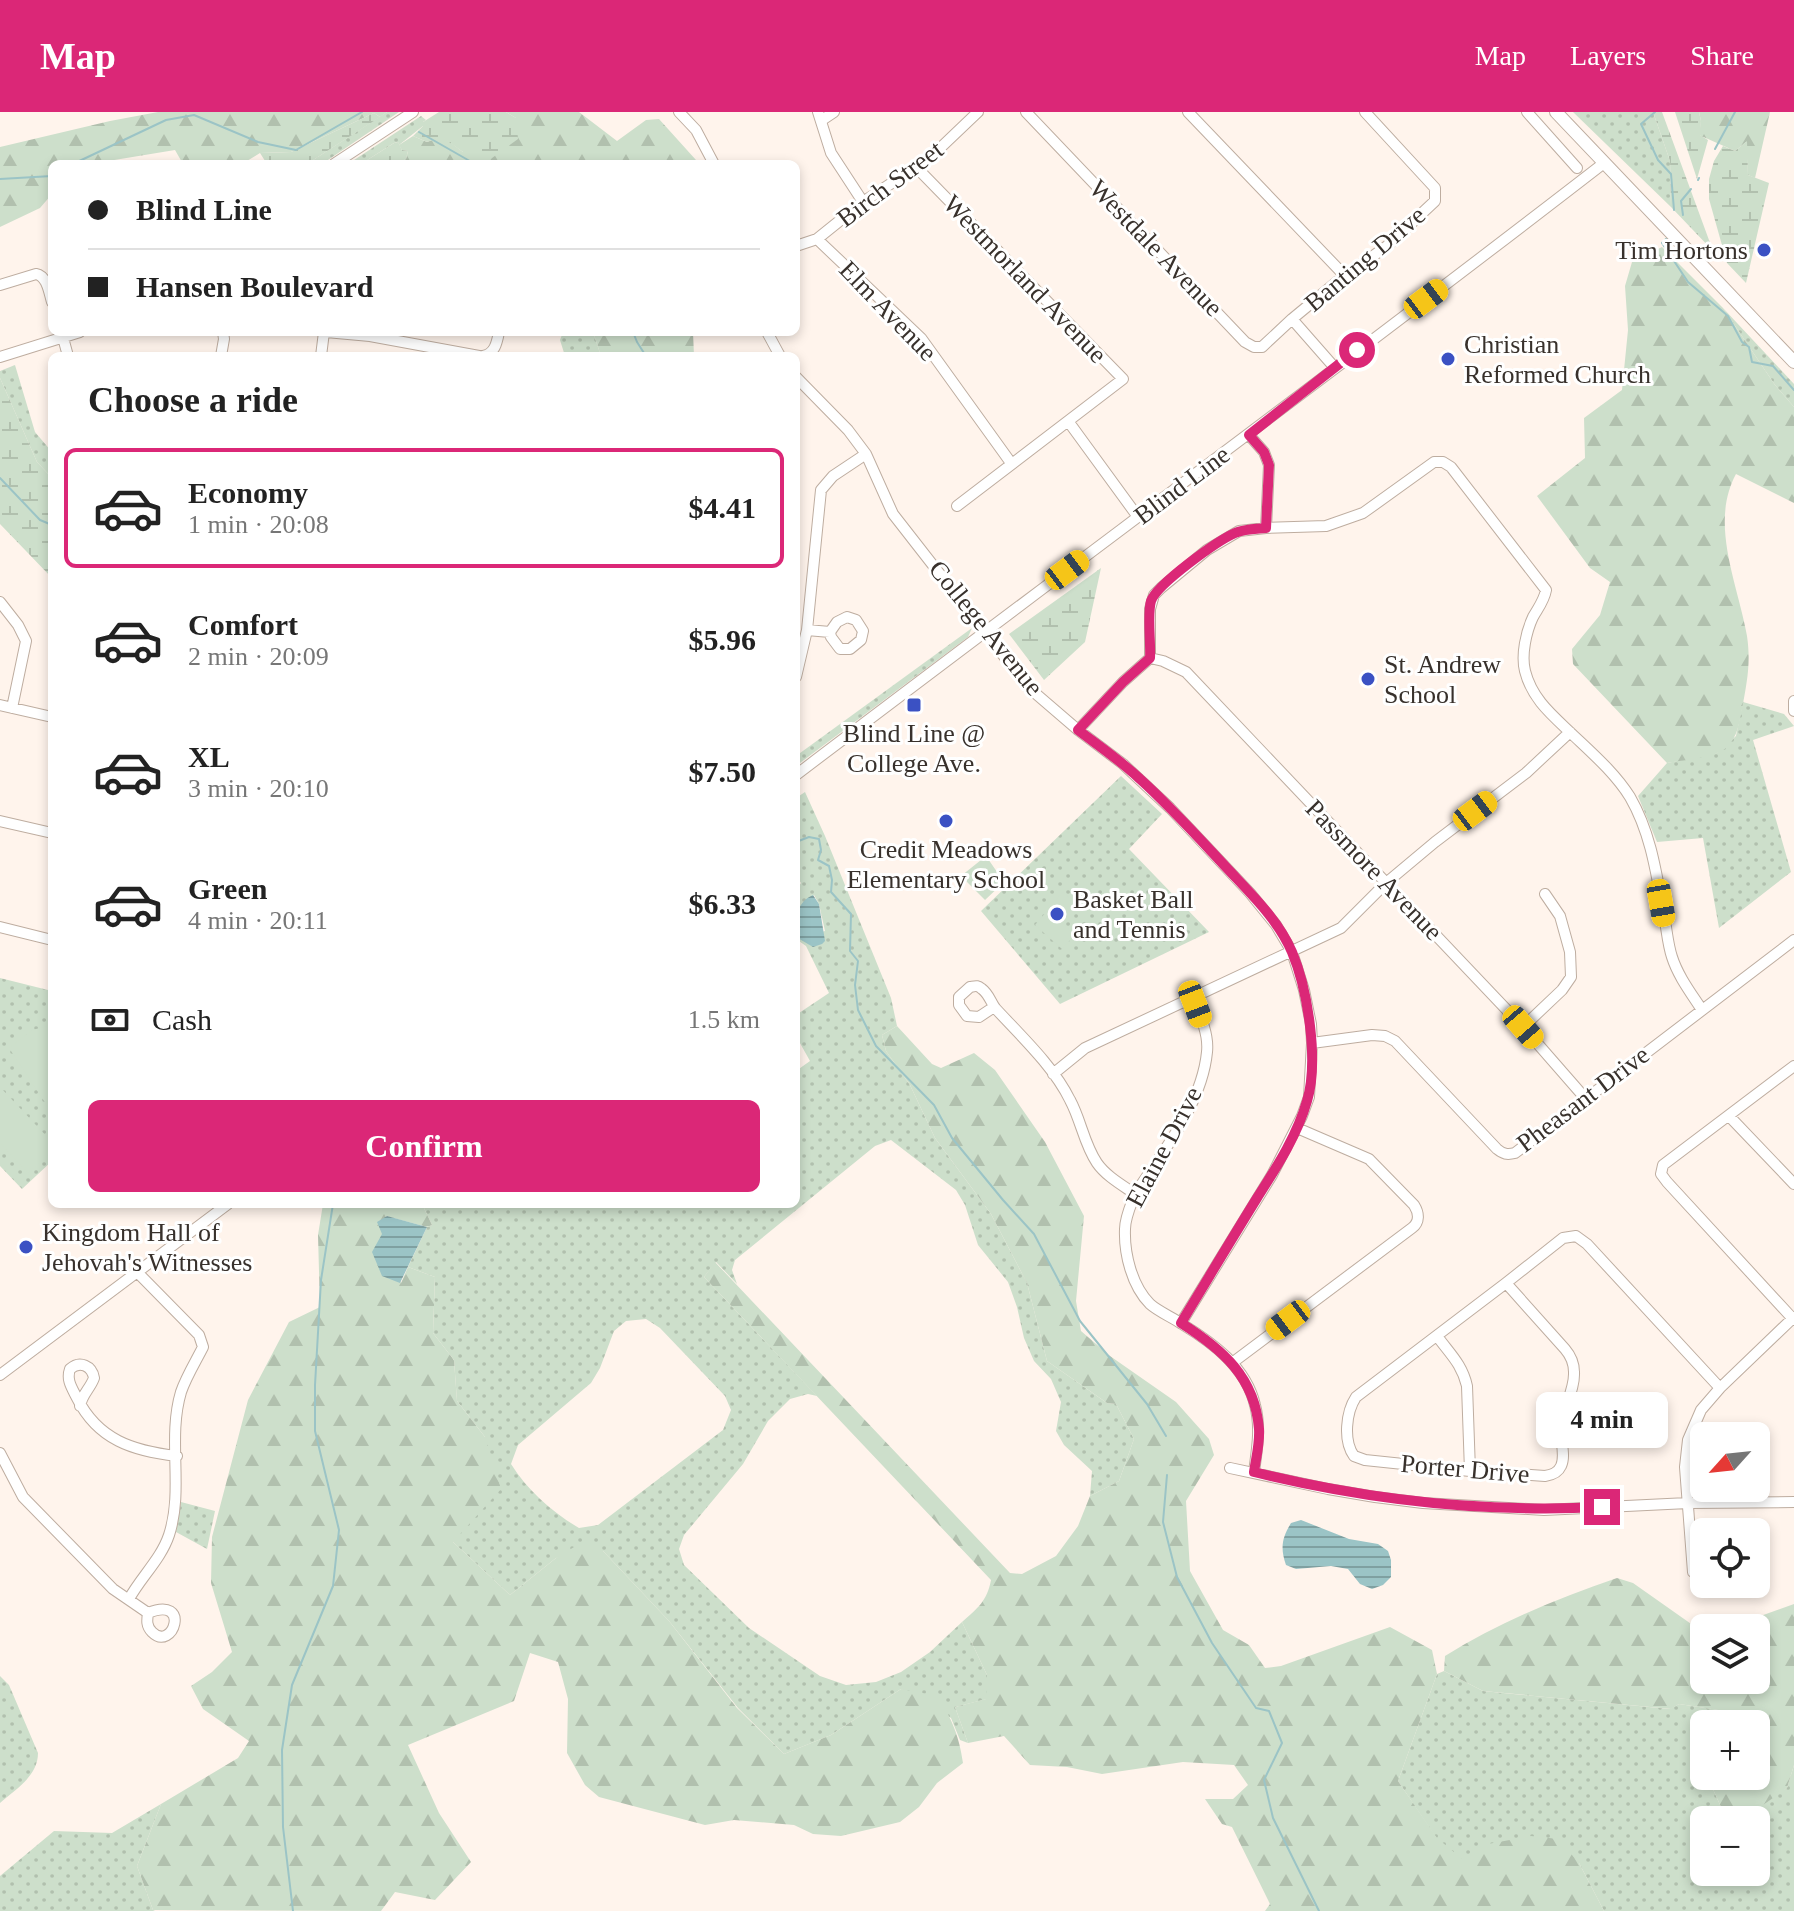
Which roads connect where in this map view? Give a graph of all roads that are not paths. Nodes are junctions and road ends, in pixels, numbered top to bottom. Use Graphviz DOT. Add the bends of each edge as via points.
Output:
graph roads {
  1 [pos="413,112"];
  2 [pos="679,112"];
  3 [pos="834,112"];
  4 [pos="978,112"];
  5 [pos="1026,112"];
  6 [pos="1188,112"];
  7 [pos="1365,112"];
  8 [pos="1527,112"];
  9 [pos="1556,112"];
  10 [pos="820,116"];
  11 [pos="340,160"];
  12 [pos="712,160"];
  13 [pos="1604,163"];
  14 [pos="916,167"];
  15 [pos="1577,168"];
  16 [pos="863,202"];
  17 [pos="817,239"];
  18 [pos="800,245"];
  19 [pos="1345,276"];
  20 [pos="0,285"];
  21 [pos="48,290"];
  22 [pos="1292,319"];
  23 [pos="60,336"];
  24 [pos="370,336"];
  25 [pos="459,352"];
  26 [pos="0,357"];
  27 [pos="1794,362"];
  28 [pos="1335,368"];
  29 [pos="800,381"];
  30 [pos="1068,421"];
  31 [pos="1249,435"];
  32 [pos="866,454"];
  33 [pos="1011,463"];
  34 [pos="957,506"];
  35 [pos="1138,517"];
  36 [pos="1266,528"];
  37 [pos="0,602"];
  38 [pos="807,630"];
  39 [pos="830,632"];
  40 [pos="984,632"];
  41 [pos="1150,658"];
  42 [pos="800,660"];
  43 [pos="1794,701"];
  44 [pos="0,705"];
  45 [pos="12,708"];
  46 [pos="1794,711"];
  47 [pos="48,716"];
  48 [pos="1078,730"];
  49 [pos="1570,732"];
  50 [pos="800,772"];
  51 [pos="0,821"];
  52 [pos="48,832"];
  53 [pos="1386,883"];
  54 [pos="1545,894"];
  55 [pos="0,927"];
  56 [pos="48,939"];
  57 [pos="1794,940"];
  58 [pos="1292,952"];
  59 [pos="1193,999"];
  60 [pos="994,1007"];
  61 [pos="1702,1010"];
  62 [pos="1523,1027"];
  63 [pos="1312,1043"];
  64 [pos="1794,1066"];
  65 [pos="1053,1074"];
  66 [pos="1585,1098"];
  67 [pos="1729,1116"];
  68 [pos="1297,1128"];
  69 [pos="1794,1184"];
  70 [pos="1135,1194"];
  71 [pos="223,1208"];
  72 [pos="138,1273"];
  73 [pos="1506,1283"];
  74 [pos="1793,1318"];
  75 [pos="1181,1323"];
  76 [pos="1437,1336"];
  77 [pos="1232,1363"];
  78 [pos="0,1375"];
  79 [pos="1720,1388"];
  80 [pos="80,1406"];
  81 [pos="0,1453"];
  82 [pos="177,1456"];
  83 [pos="1230,1468"];
  84 [pos="1470,1471"];
  85 [pos="1254,1472"];
  86 [pos="1794,1502"];
  87 [pos="1688,1503"];
  88 [pos="1690,1531"];
  89 [pos="129,1599"];
  90 [pos="148,1613"];
  1 -- 11 [label="street"];
  2 -- 12 [label="street"];
  3 -- 10 [label="street"];
  4 -- 14 [label="street, Birch Street"];
  5 -- 22 [label="street, Westdale Avenue" via="1245,342 1262,347"];
  6 -- 19 [label="street"];
  7 -- 19 [label="street, Banting Drive" via="1435,188 1435,201"];
  8 -- 15 [label="street"];
  9 -- 13 [label="main road"];
  10 -- 16 [label="street" via="831,153"];
  13 -- 27 [label="main road"];
  13 -- 28 [label="street, Blind Line"];
  14 -- 16 [label="street, Birch Street"];
  14 -- 30 [label="street, Westmorland Avenue" via="1123,379"];
  16 -- 17 [label="street, Birch Street"];
  17 -- 18 [label="street, Birch Street"];
  17 -- 33 [label="street, Elm Avenue" via="921,338"];
  19 -- 22 [label="street, Banting Drive"];
  20 -- 21 [label="street" via="36,274"];
  22 -- 28 [label="street, Banting Drive"];
  23 -- 26 [label="street"];
  24 -- 25 [label="street"];
  28 -- 31 [label="street, Blind Line"];
  29 -- 32 [label="street, College Avenue"];
  30 -- 33 [label="street, Westmorland Avenue"];
  30 -- 35 [label="street"];
  31 -- 35 [label="street, Blind Line"];
  31 -- 36 [label="street" via="1269,465"];
  32 -- 38 [label="street" via="821,490"];
  32 -- 40 [label="street, College Avenue" via="893,514"];
  33 -- 34 [label="street, Westmorland Avenue"];
  35 -- 40 [label="street, Blind Line"];
  36 -- 41 [label="street" via="1223,539 1154,595"];
  36 -- 49 [label="street" via="1326,526 1363,513 1434,462 1451,467 1546,590 1526,640 1524,668 1535,696"];
  37 -- 45 [label="street" via="26,641"];
  38 -- 39 [label="street"];
  38 -- 42 [label="street"];
  40 -- 48 [label="street, College Avenue" via="1028,687"];
  40 -- 50 [label="street, Blind Line"];
  41 -- 48 [label="street"];
  41 -- 53 [label="street, Passmore Avenue" via="1186,672"];
  43 -- 46 [label="street"];
  44 -- 45 [label="street"];
  45 -- 47 [label="street"];
  48 -- 58 [label="street, College Avenue" via="1170,808 1250,893"];
  49 -- 53 [label="street"];
  49 -- 61 [label="street" via="1619,782 1644,825 1671,956"];
  51 -- 52 [label="street"];
  53 -- 58 [label="street" via="1341,928"];
  53 -- 62 [label="street, Passmore Avenue"];
  54 -- 62 [label="street" via="1560,916 1571,977"];
  55 -- 56 [label="street"];
  57 -- 61 [label="street, Pheasant Drive"];
  58 -- 59 [label="street"];
  58 -- 63 [label="street, College Avenue"];
  59 -- 65 [label="street" via="1085,1048"];
  59 -- 70 [label="street, Elaine Drive" via="1208,1050 1196,1097"];
  60 -- 65 [label="street"];
  61 -- 66 [label="street, Pheasant Drive"];
  62 -- 66 [label="street, Passmore Avenue"];
  63 -- 66 [label="street, Pheasant Drive" via="1372,1035 1395,1041 1503,1154 1515,1153"];
  63 -- 68 [label="street, College Avenue" via="1309,1097"];
  64 -- 67 [label="street"];
  65 -- 70 [label="street" via="1070,1099 1090,1153"];
  67 -- 69 [label="street"];
  67 -- 74 [label="street" via="1663,1165 1661,1174"];
  68 -- 75 [label="street, College Avenue"];
  68 -- 77 [label="street" via="1369,1159 1414,1205 1418,1221"];
  70 -- 75 [label="street, Elaine Drive" via="1125,1227 1129,1266 1143,1296"];
  71 -- 72 [label="street"];
  72 -- 78 [label="street"];
  72 -- 82 [label="street" via="199,1335 203,1347 182,1392"];
  73 -- 76 [label="street"];
  73 -- 79 [label="street" via="1563,1238 1576,1236"];
  73 -- 84 [label="street, Porter Drive" via="1572,1360 1573,1383 1561,1424 1562,1466 1551,1475"];
  74 -- 79 [label="street"];
  75 -- 77 [label="street"];
  76 -- 84 [label="street" via="1464,1373"];
  76 -- 84 [label="street, Porter Drive" via="1356,1397 1348,1414 1348,1445 1358,1459"];
  77 -- 85 [label="street" via="1255,1403 1260,1431"];
  79 -- 87 [label="street" via="1701,1410 1688,1440"];
  80 -- 82 [label="street" via="111,1439"];
  81 -- 89 [label="street" via="23,1497"];
  82 -- 89 [label="street" via="169,1536"];
  83 -- 85 [label="street"];
  85 -- 87 [label="street" via="1423,1503 1544,1510"];
  86 -- 87 [label="street"];
  87 -- 88 [label="street"];
  89 -- 90 [label="street"];
}
